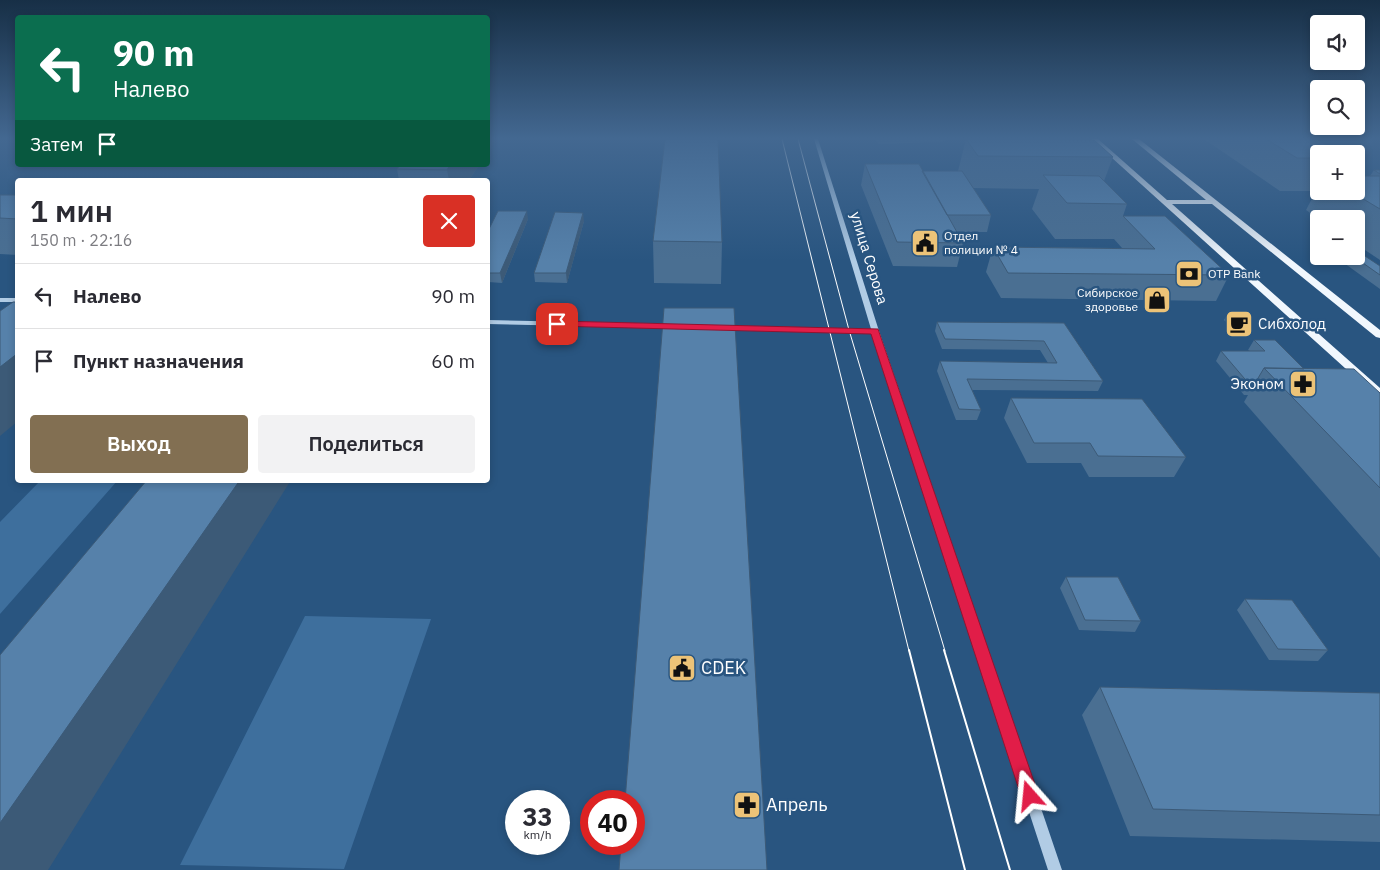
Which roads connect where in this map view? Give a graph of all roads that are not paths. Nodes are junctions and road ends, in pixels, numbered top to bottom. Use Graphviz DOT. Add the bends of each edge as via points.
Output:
graph roads {
  1 [pos="828,180"];
  2 [pos="1138,180"];
  3 [pos="1184,180"];
  4 [pos="1163,202"];
  5 [pos="1212,202"];
  6 [pos="0,300"];
  7 [pos="15,300"];
  8 [pos="490,322"];
  9 [pos="681,327"];
  10 [pos="710,327"];
  11 [pos="875,331"];
  12 [pos="1380,335"];
  13 [pos="1380,394"];
  14 [pos="1055,870"];
  1 -- 11 [label="street, улица Серова"];
  2 -- 4 [label="main road"];
  3 -- 5 [label="main road"];
  4 -- 5 [label="main road"];
  4 -- 13 [label="main road"];
  5 -- 12 [label="main road"];
  6 -- 7 [label="street"];
  8 -- 9 [label="street"];
  10 -- 11 [label="street"];
  11 -- 14 [label="street, улица Серова"];
}
